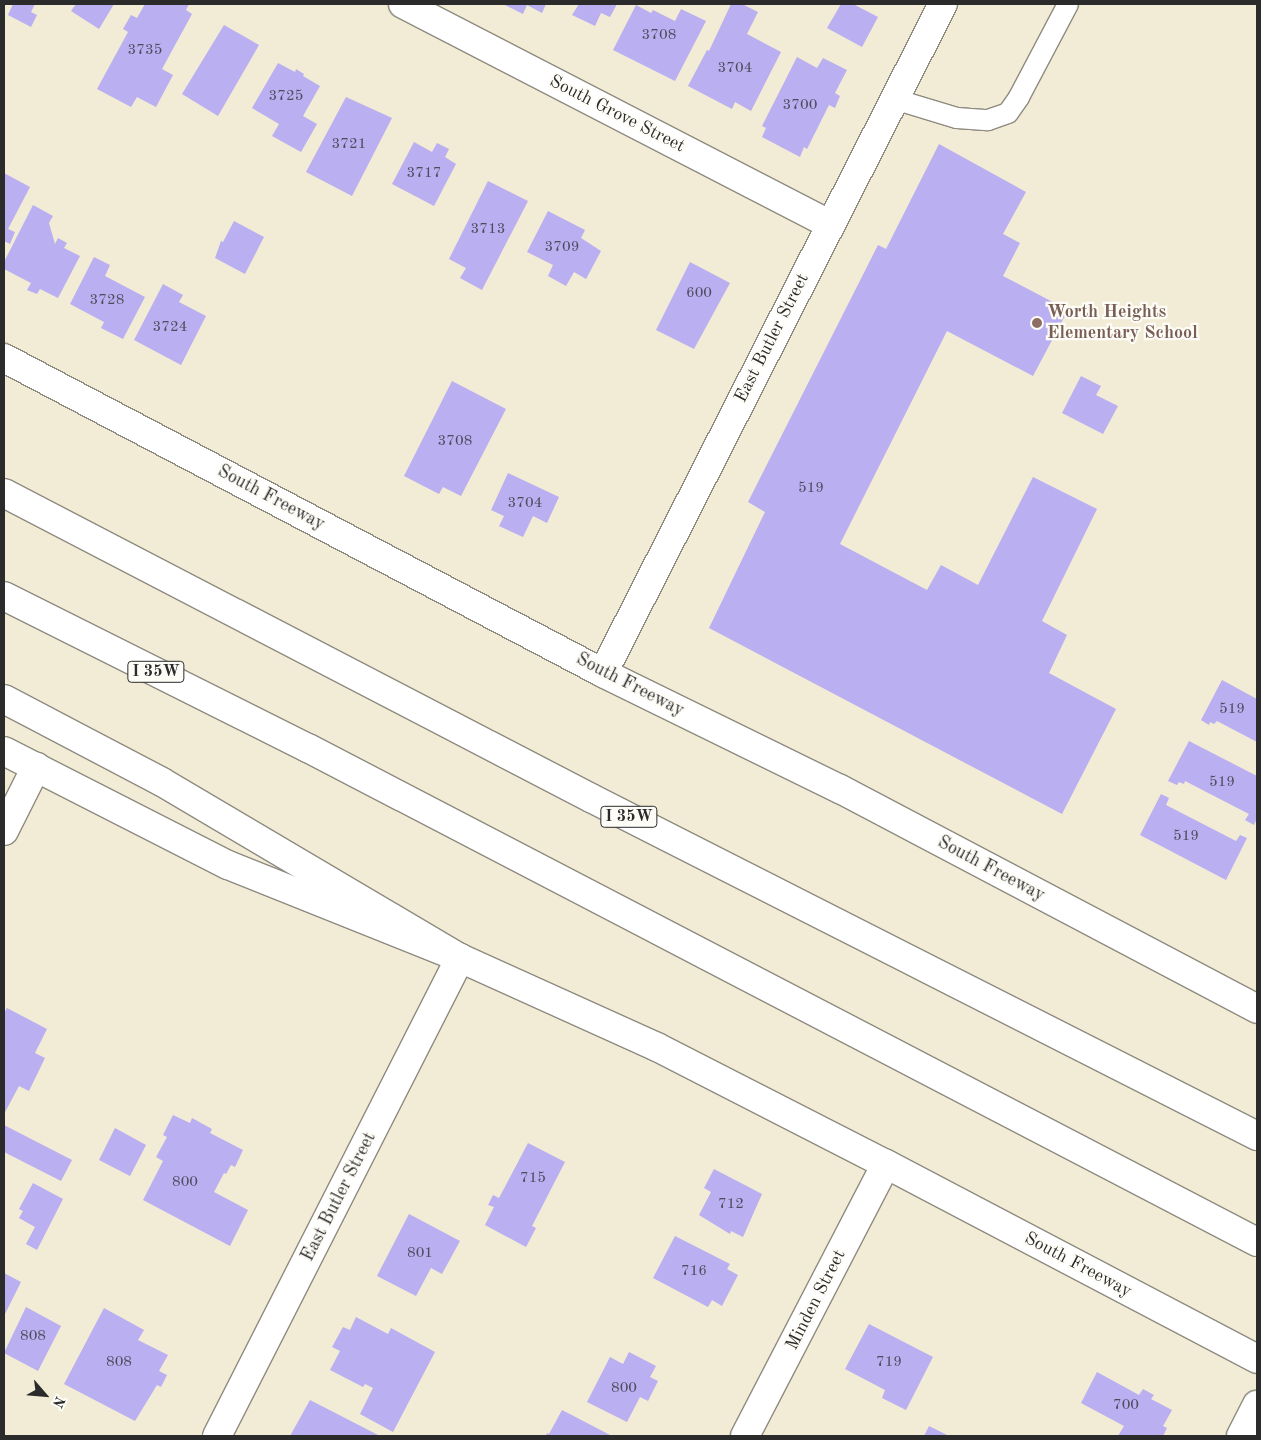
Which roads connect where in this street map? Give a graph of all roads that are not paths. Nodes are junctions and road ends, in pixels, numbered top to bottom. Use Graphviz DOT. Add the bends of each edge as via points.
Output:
graph roads {
  1 [pos="403,4"];
  2 [pos="942,4"];
  3 [pos="1068,4"];
  4 [pos="894,99"];
  5 [pos="830,224"];
  6 [pos="4,358"];
  7 [pos="4,493"];
  8 [pos="4,596"];
  9 [pos="603,673"];
  10 [pos="4,700"];
  11 [pos="4,751"];
  12 [pos="36,767"];
  13 [pos="4,831"];
  14 [pos="460,958"];
  15 [pos="1257,1009"];
  16 [pos="1257,1136"];
  17 [pos="886,1164"];
  18 [pos="1257,1242"];
  19 [pos="1257,1359"];
  20 [pos="1257,1405"];
  21 [pos="217,1436"];
  22 [pos="745,1436"];
  23 [pos="1241,1436"];
  1 -- 5 [label="main road, South Grove Street"];
  2 -- 4 [label="main road, East Butler Street"];
  3 -- 4 [label="lane" via="1020,97 1008,113 988,120 957,118"];
  4 -- 5 [label="main road, East Butler Street"];
  5 -- 9 [label="main road, East Butler Street"];
  6 -- 9 [label="main road, South Freeway"];
  7 -- 16 [label="main road, I 35W" via="591,798"];
  8 -- 18 [label="main road, I 35W" via="308,748"];
  9 -- 15 [label="main road, South Freeway" via="840,789"];
  10 -- 14 [label="main road" via="162,782"];
  11 -- 12 [label="main road, South Freeway"];
  12 -- 13 [label="main road"];
  12 -- 14 [label="main road, South Freeway" via="228,865"];
  14 -- 17 [label="main road, South Freeway" via="657,1047"];
  14 -- 21 [label="main road, East Butler Street"];
  17 -- 19 [label="main road, South Freeway"];
  17 -- 22 [label="main road, Minden Street"];
  20 -- 23 [label="main road"];
}
